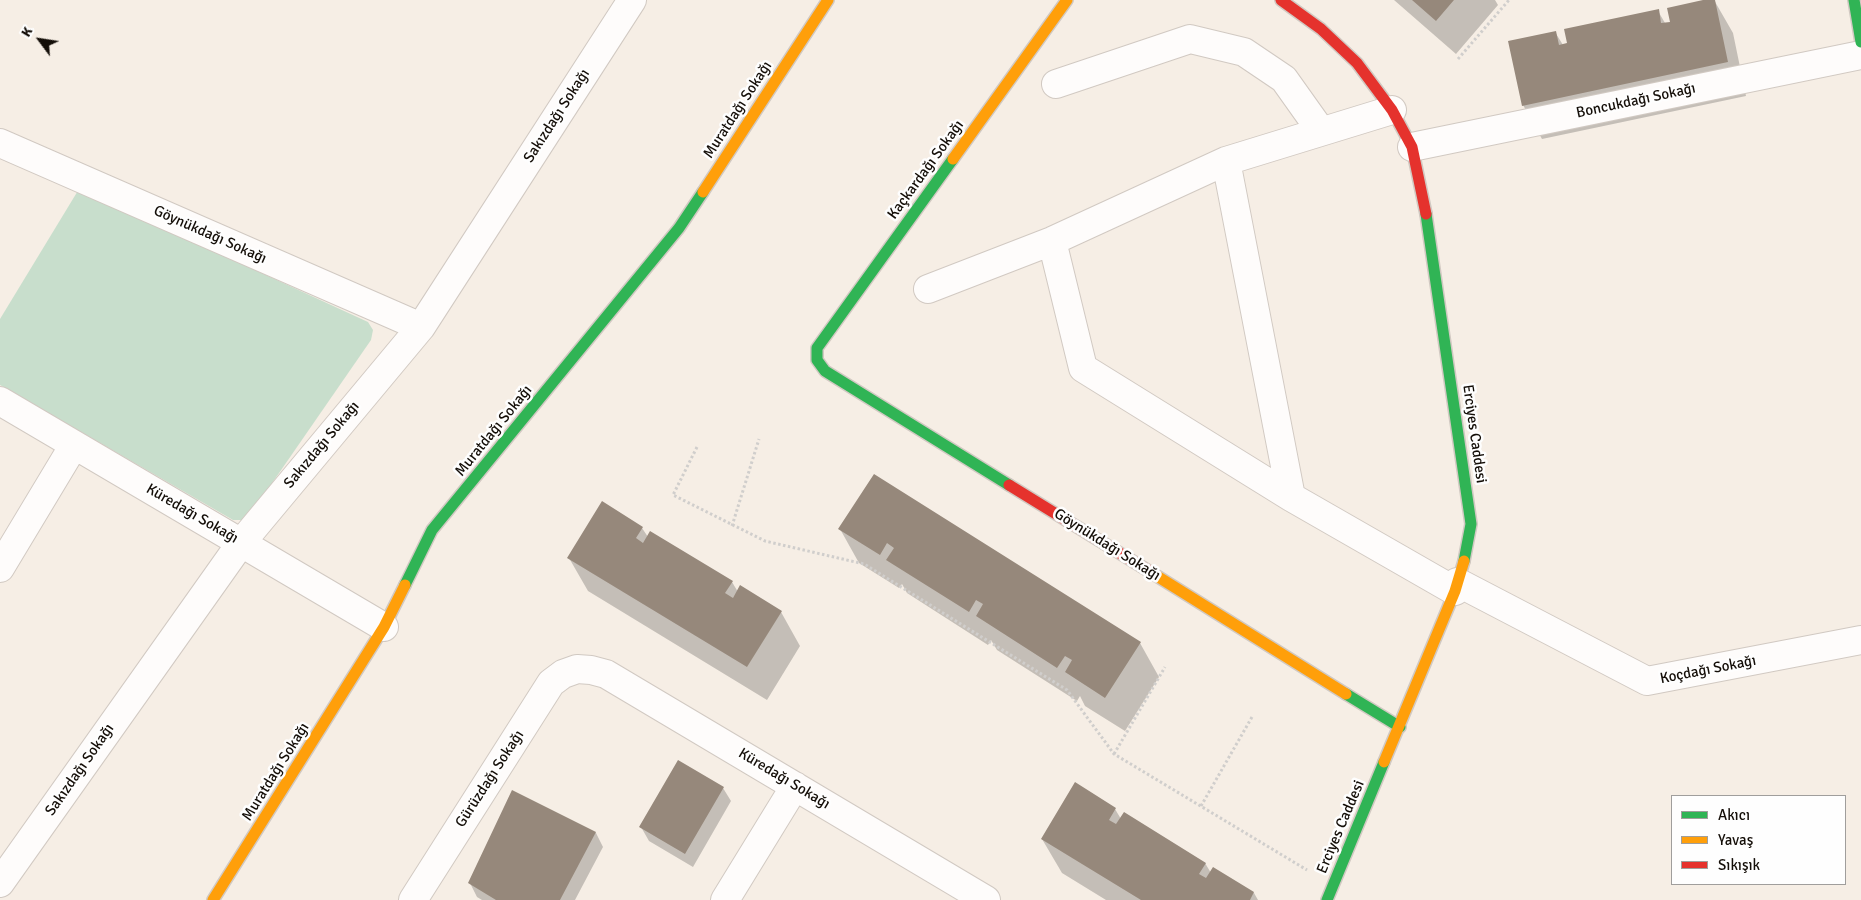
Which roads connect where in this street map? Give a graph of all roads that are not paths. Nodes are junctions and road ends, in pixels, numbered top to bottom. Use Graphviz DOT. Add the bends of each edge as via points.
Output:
graph roads {
  1 [pos="632,0"];
  2 [pos="828,0"];
  3 [pos="1066,0"];
  4 [pos="1281,0"];
  5 [pos="1854,0"];
  6 [pos="1861,42"];
  7 [pos="1861,55"];
  8 [pos="1056,84"];
  9 [pos="1392,110"];
  10 [pos="1321,132"];
  11 [pos="0,143"];
  12 [pos="1412,147"];
  13 [pos="1226,161"];
  14 [pos="1052,241"];
  15 [pos="928,289"];
  16 [pos="421,327"];
  17 [pos="817,360"];
  18 [pos="0,402"];
  19 [pos="74,445"];
  20 [pos="1291,498"];
  21 [pos="241,543"];
  22 [pos="0,568"];
  23 [pos="1456,586"];
  24 [pos="384,627"];
  25 [pos="1861,640"];
  26 [pos="577,669"];
  27 [pos="1400,727"];
  28 [pos="795,786"];
  29 [pos="0,883"];
  30 [pos="213,900"];
  31 [pos="413,900"];
  32 [pos="725,900"];
  33 [pos="986,900"];
  34 [pos="1327,900"];
  1 -- 16 [label="street, Sakızdağı Sokağı"];
  2 -- 24 [label="street, Muratdağı Sokağı" via="679,228 432,530"];
  3 -- 17 [label="street, Kaçkardağı Sokağı" via="817,348"];
  4 -- 9 [label="street, Erciyes Caddesi" via="1321,29 1357,63"];
  5 -- 6 [label="street"];
  7 -- 12 [label="street, Boncukdağı Sokağı"];
  8 -- 10 [label="street" via="1190,39 1244,52 1284,79"];
  9 -- 10 [label="street"];
  9 -- 12 [label="street, Erciyes Caddesi"];
  10 -- 13 [label="street"];
  11 -- 16 [label="street, Göynükdağı Sokağı"];
  12 -- 23 [label="street, Erciyes Caddesi" via="1423,191 1470,506 1467,550"];
  13 -- 14 [label="street"];
  13 -- 20 [label="street"];
  14 -- 15 [label="street"];
  14 -- 20 [label="street, Koçdağı Sokağı" via="1083,368"];
  16 -- 21 [label="street, Sakızdağı Sokağı"];
  17 -- 27 [label="street, Göynükdağı Sokağı" via="825,370"];
  18 -- 19 [label="street, Küredağı Sokağı"];
  19 -- 21 [label="street, Küredağı Sokağı"];
  19 -- 22 [label="street"];
  20 -- 23 [label="street, Koçdağı Sokağı"];
  21 -- 24 [label="street, Küredağı Sokağı"];
  21 -- 29 [label="street, Sakızdağı Sokağı"];
  23 -- 25 [label="street, Koçdağı Sokağı" via="1647,681"];
  23 -- 27 [label="street, Erciyes Caddesi"];
  24 -- 30 [label="street, Muratdağı Sokağı"];
  26 -- 28 [label="street, Küredağı Sokağı" via="606,674"];
  26 -- 31 [label="street, Gürüzdağı Sokağı" via="551,683"];
  27 -- 34 [label="street, Erciyes Caddesi"];
  28 -- 32 [label="street"];
  28 -- 33 [label="street, Küredağı Sokağı"];
}
